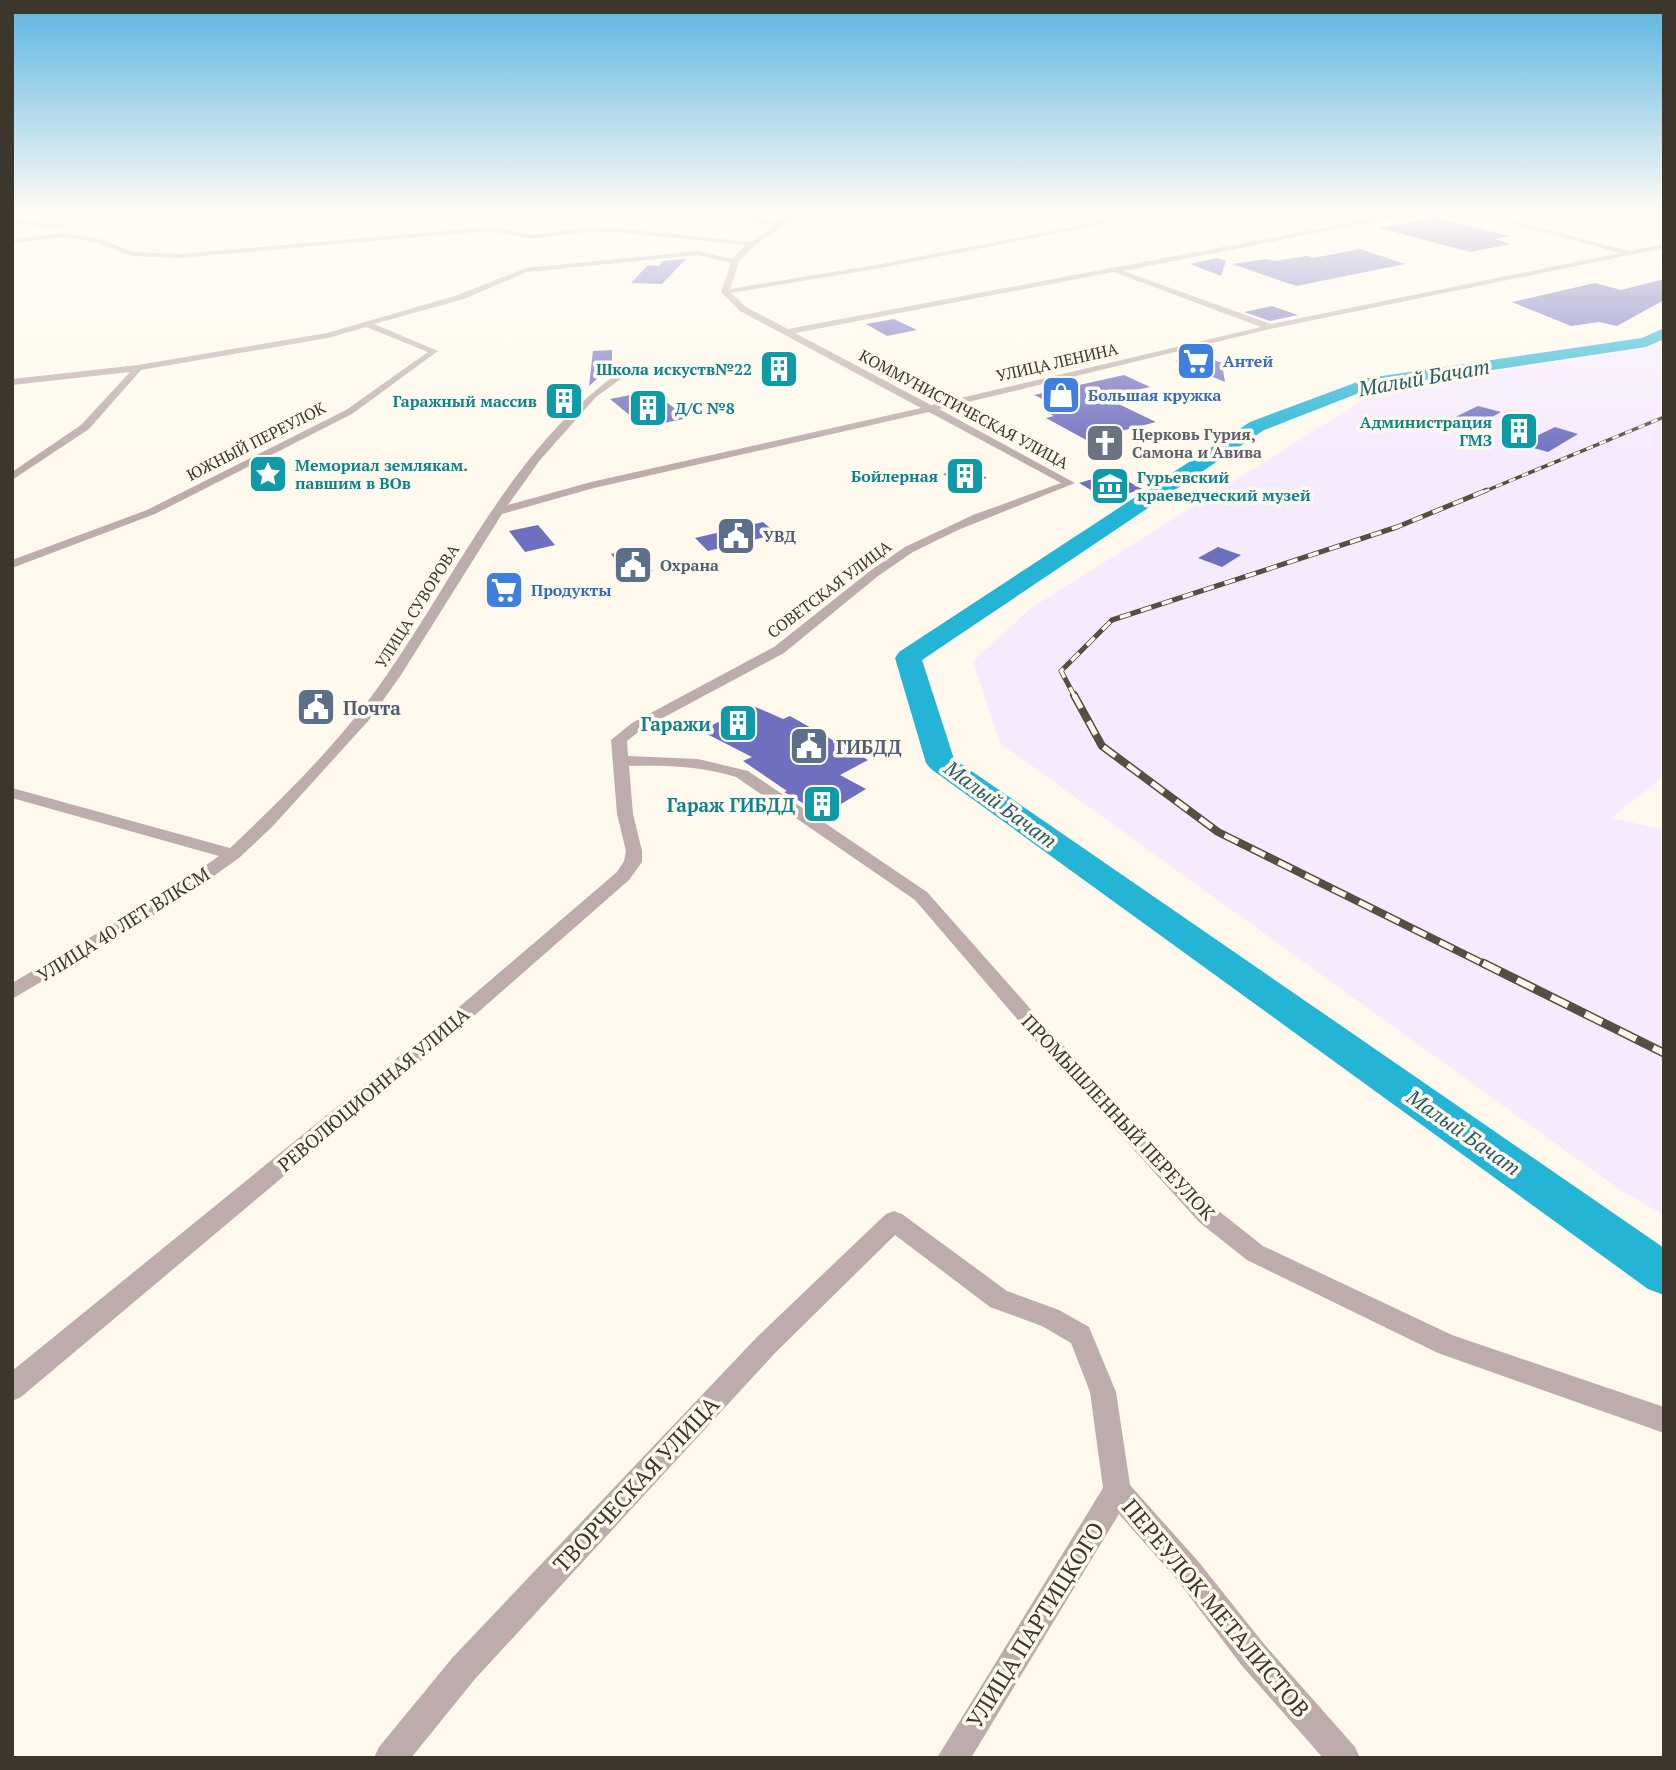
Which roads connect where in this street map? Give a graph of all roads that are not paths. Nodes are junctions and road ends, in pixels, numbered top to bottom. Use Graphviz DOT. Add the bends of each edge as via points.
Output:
graph roads {
  1 [pos="467,295"];
  2 [pos="728,295"];
  3 [pos="990,295"];
  4 [pos="1182,295"];
  5 [pos="1428,295"];
  6 [pos="366,324"];
  7 [pos="1270,327"];
  8 [pos="788,332"];
  9 [pos="138,368"];
  10 [pos="624,373"];
  11 [pos="12,382"];
  12 [pos="930,408"];
  13 [pos="12,477"];
  14 [pos="1070,483"];
  15 [pos="501,511"];
  16 [pos="12,564"];
  17 [pos="619,740"];
  18 [pos="622,761"];
  19 [pos="12,793"];
  20 [pos="233,855"];
  21 [pos="12,992"];
  22 [pos="894,1221"];
  23 [pos="12,1388"];
  24 [pos="1664,1420"];
  25 [pos="1117,1491"];
  26 [pos="390,1758"];
  27 [pos="953,1758"];
  28 [pos="1344,1758"];
  1 -- 6 [label="street"];
  2 -- 8 [label="street, КОММУНИСТИЧЕСКАЯ УЛИЦА" via="743,309"];
  3 -- 8 [label="street"];
  4 -- 7 [label="street"];
  5 -- 7 [label="street, УЛИЦА ЛЕНИНА"];
  6 -- 9 [label="street" via="328,335"];
  6 -- 16 [label="street, ЮЖНЫЙ ПЕРЕУЛОК" via="434,351 349,412 151,512"];
  7 -- 12 [label="street, УЛИЦА ЛЕНИНА"];
  8 -- 12 [label="street, КОММУНИСТИЧЕСКАЯ УЛИЦА"];
  9 -- 11 [label="street"];
  9 -- 13 [label="street" via="85,426"];
  10 -- 15 [label="street, УЛИЦА СУВОРОВА" via="573,414"];
  12 -- 14 [label="street, КОММУНИСТИЧЕСКАЯ УЛИЦА"];
  12 -- 15 [label="street, УЛИЦА ЛЕНИНА" via="592,485"];
  14 -- 17 [label="street, СОВЕТСКАЯ УЛИЦА" via="911,549 799,638"];
  15 -- 20 [label="street, УЛИЦА СУВОРОВА" via="365,717"];
  17 -- 18 [label="street, РЕВОЛЮЦИОННАЯ УЛИЦА"];
  18 -- 23 [label="street, РЕВОЛЮЦИОННАЯ УЛИЦА" via="625,814 634,851 633,862 623,876 452,1024"];
  18 -- 24 [label="street, ПРОМЫШЛЕННЫЙ ПЕРЕУЛОК" via="692,761 742,774 921,896 1207,1215 1255,1253 1447,1345"];
  19 -- 20 [label="street"];
  20 -- 21 [label="street, УЛИЦА 40 ЛЕТ ВЛКСМ" via="177,894"];
  22 -- 25 [label="street, ПЕРЕУЛОК МЕТАЛИСТОВ" via="999,1299 1080,1335 1102,1392"];
  22 -- 26 [label="street, ТВОРЧЕСКАЯ УЛИЦА" via="758,1354 464,1668"];
  25 -- 27 [label="street, УЛИЦА ПАРТИЦКОГО"];
  25 -- 28 [label="street, ПЕРЕУЛОК МЕТАЛИСТОВ"];
}
